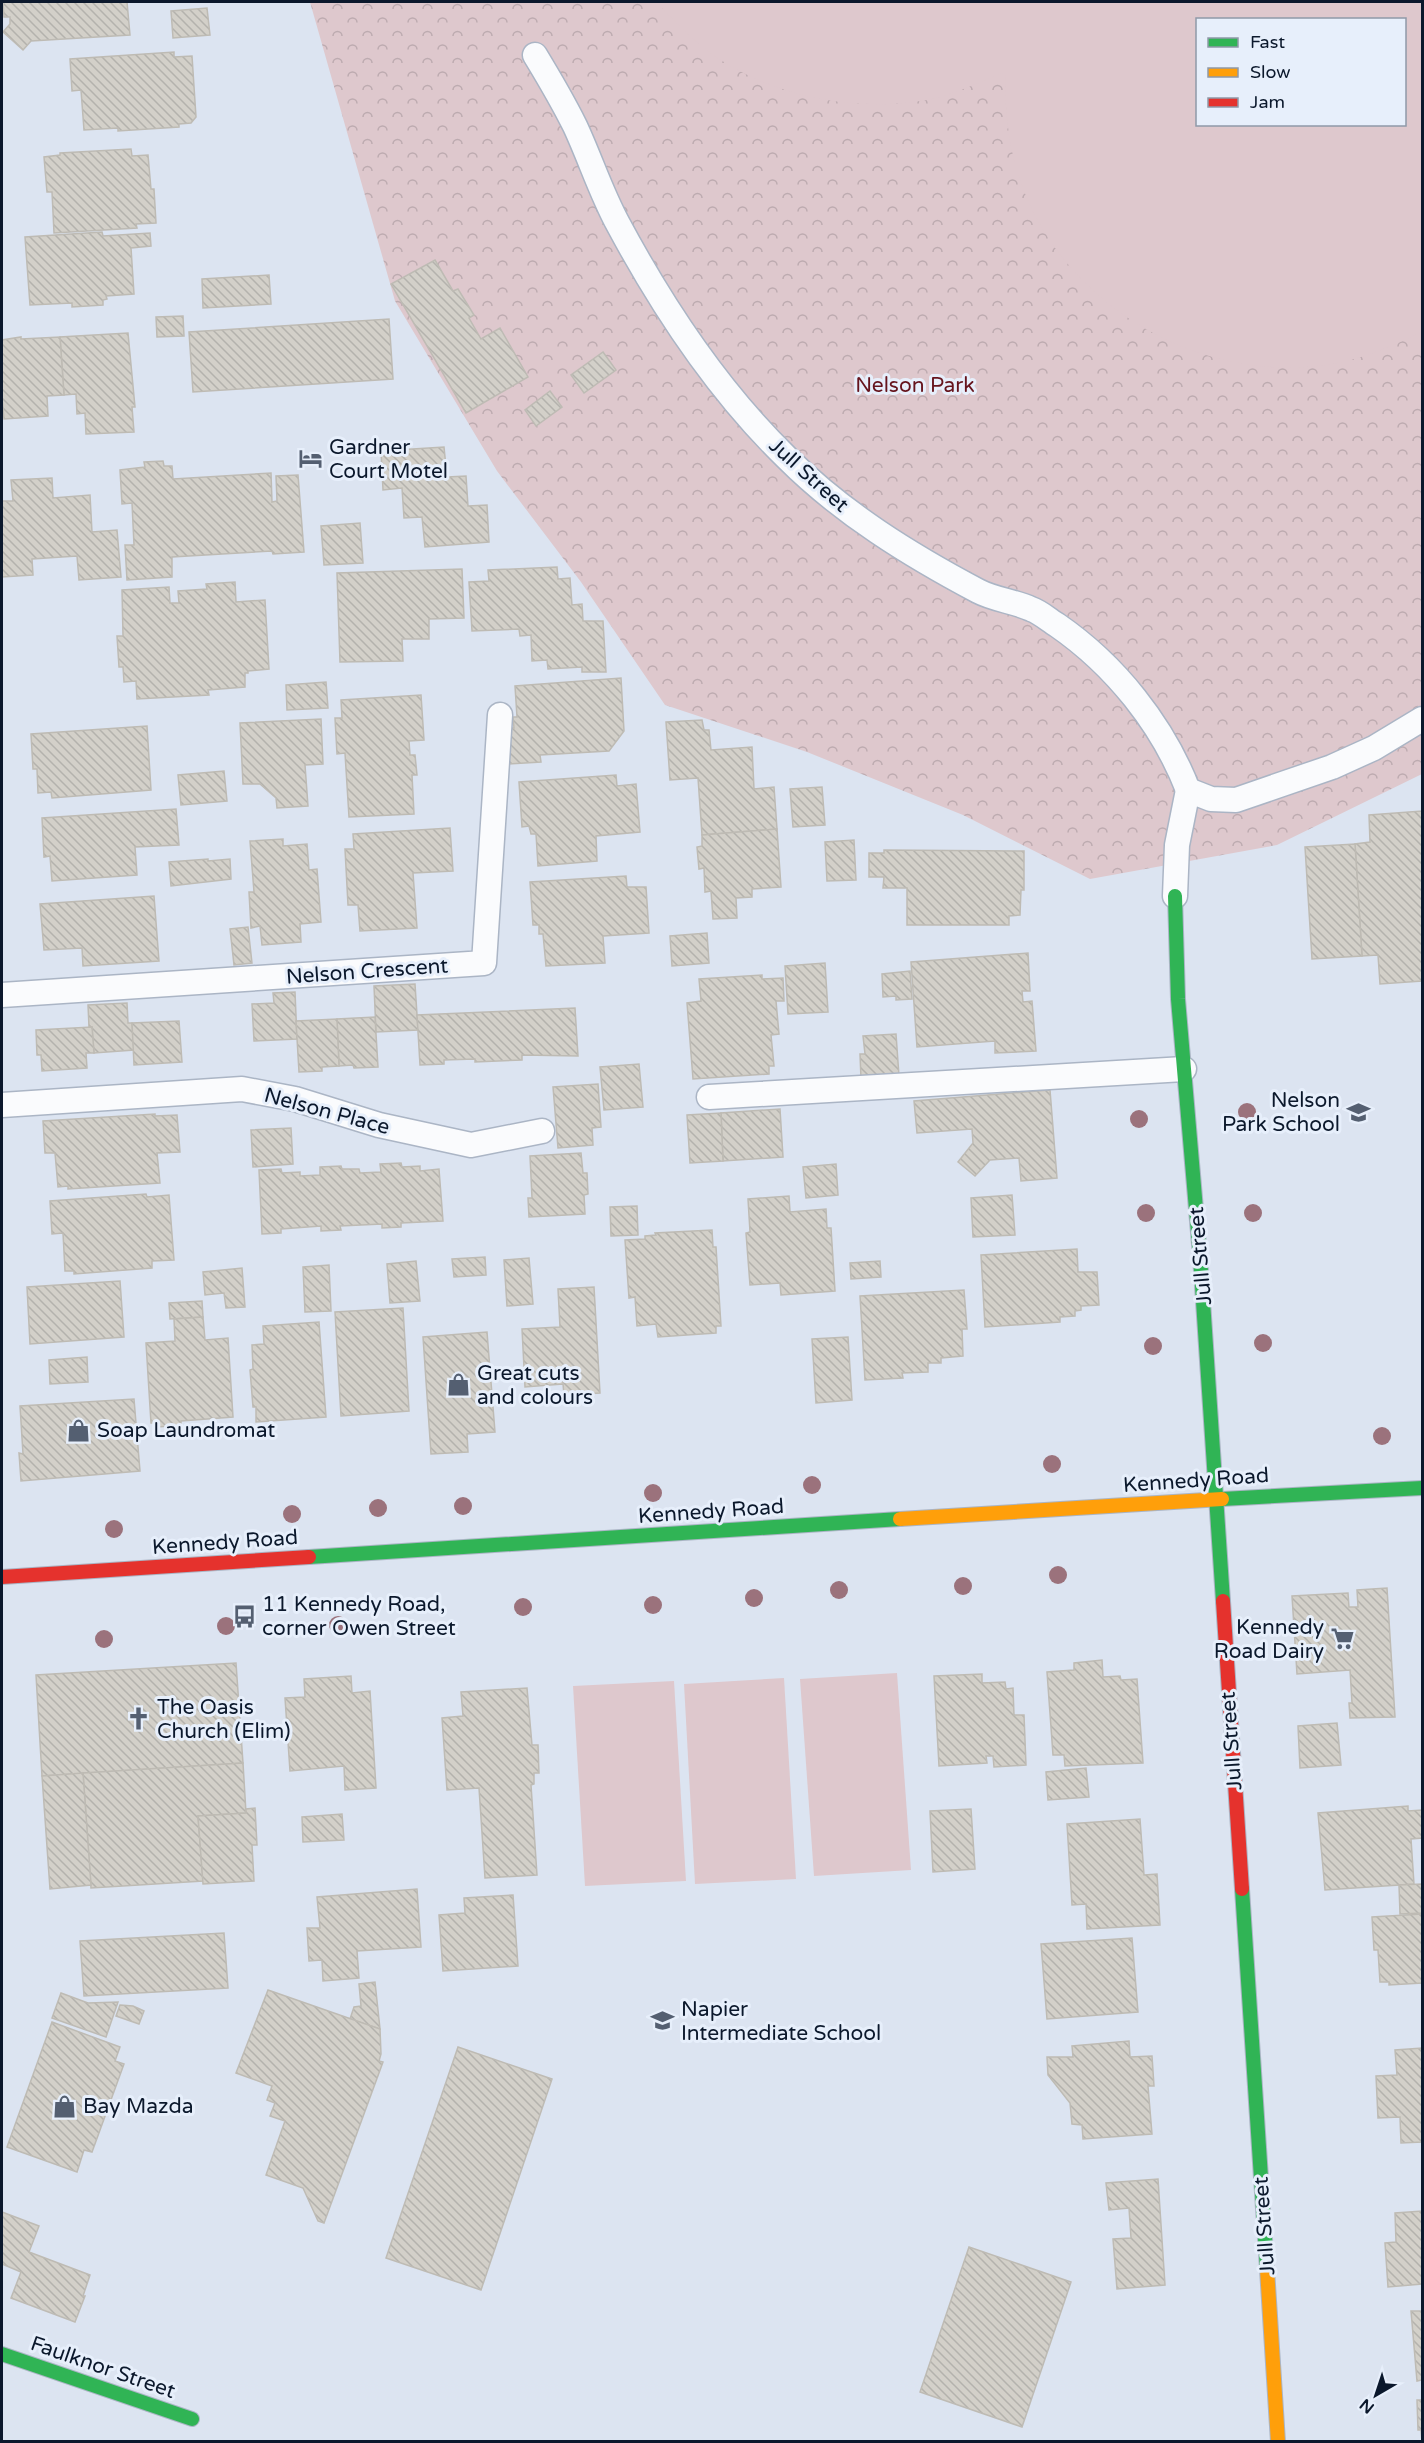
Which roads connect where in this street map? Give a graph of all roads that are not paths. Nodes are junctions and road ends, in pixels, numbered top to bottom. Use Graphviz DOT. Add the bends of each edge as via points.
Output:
graph roads {
  1 [pos="535,55"];
  2 [pos="500,715"];
  3 [pos="1422,719"];
  4 [pos="1188,790"];
  5 [pos="1175,896"];
  6 [pos="2,995"];
  7 [pos="1184,1068"];
  8 [pos="709,1097"];
  9 [pos="2,1105"];
  10 [pos="542,1131"];
  11 [pos="1422,1488"];
  12 [pos="1216,1499"];
  13 [pos="2,1577"];
  14 [pos="2,2354"];
  15 [pos="192,2419"];
  16 [pos="1278,2442"];
  1 -- 4 [label="lane, Jull Street" via="574,126 617,223 696,351 738,406 787,459 841,506 910,553 982,593 1033,609 1076,638 1113,672 1137,703 1176,759"];
  2 -- 6 [label="lane, Nelson Crescent" via="484,963"];
  3 -- 4 [label="lane" via="1332,767 1236,800 1211,799"];
  4 -- 5 [label="lane" via="1177,845"];
  5 -- 7 [label="street, Jull Street"];
  7 -- 8 [label="lane"];
  7 -- 12 [label="street, Jull Street" via="1203,1282"];
  9 -- 10 [label="lane, Nelson Place" via="242,1089 471,1145"];
  11 -- 12 [label="street, Kennedy Road"];
  12 -- 13 [label="street, Kennedy Road"];
  12 -- 16 [label="street, Jull Street"];
  14 -- 15 [label="street, Faulknor Street"];
}
